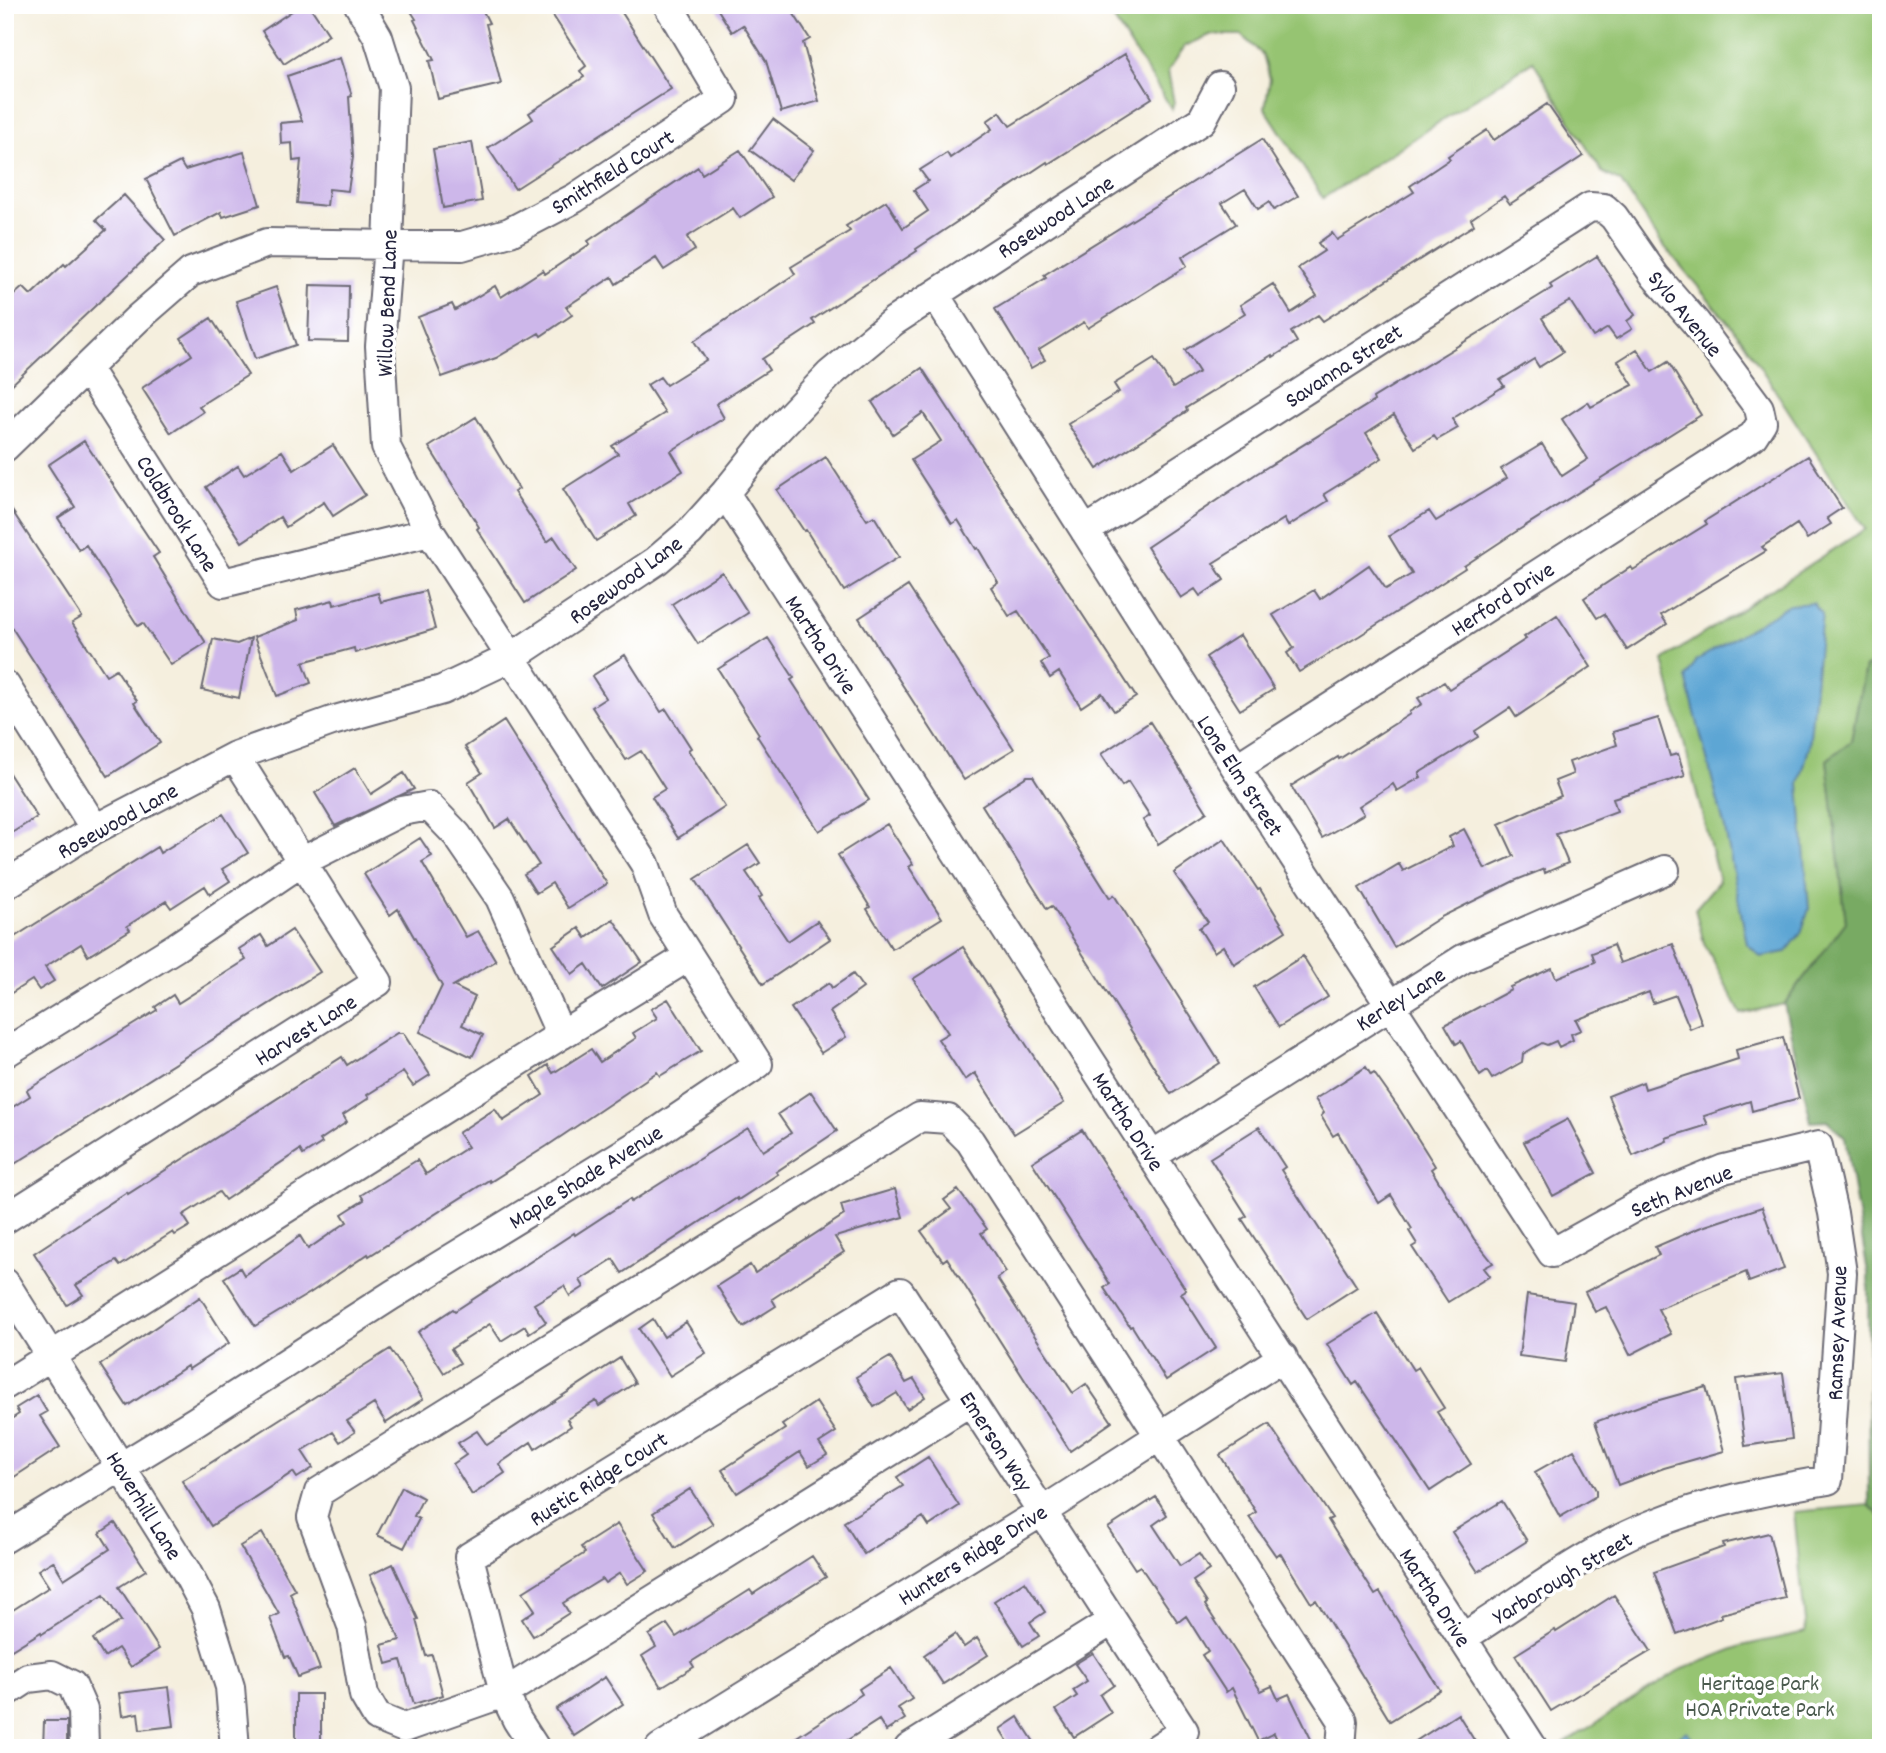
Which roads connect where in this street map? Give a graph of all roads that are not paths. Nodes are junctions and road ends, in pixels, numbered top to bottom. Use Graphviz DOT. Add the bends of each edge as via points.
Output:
graph roads {
  1 [pos="359,5"];
  2 [pos="668,5"];
  3 [pos="1220,86"];
  4 [pos="1604,208"];
  5 [pos="388,244"];
  6 [pos="935,295"];
  7 [pos="87,369"];
  8 [pos="1762,422"];
  9 [pos="5,447"];
  10 [pos="725,493"];
  11 [pos="1085,531"];
  12 [pos="430,532"];
  13 [pos="512,657"];
  14 [pos="5,685"];
  15 [pos="235,756"];
  16 [pos="1236,768"];
  17 [pos="95,829"];
  18 [pos="303,861"];
  19 [pos="1665,870"];
  20 [pos="5,885"];
  21 [pos="688,957"];
  22 [pos="1390,1004"];
  23 [pos="561,1035"];
  24 [pos="5,1053"];
  25 [pos="1818,1146"];
  26 [pos="1152,1156"];
  27 [pos="5,1219"];
  28 [pos="1552,1253"];
  29 [pos="5,1283"];
  30 [pos="900,1292"];
  31 [pos="51,1356"];
  32 [pos="1283,1357"];
  33 [pos="5,1385"];
  34 [pos="971,1401"];
  35 [pos="1160,1436"];
  36 [pos="120,1466"];
  37 [pos="1828,1480"];
  38 [pos="1043,1511"];
  39 [pos="5,1538"];
  40 [pos="1112,1621"];
  41 [pos="1462,1638"];
  42 [pos="5,1693"];
  43 [pos="504,1693"];
  44 [pos="84,1748"];
  45 [pos="235,1748"];
  46 [pos="535,1748"];
  47 [pos="660,1748"];
  48 [pos="909,1748"];
  49 [pos="1158,1748"];
  50 [pos="1341,1748"];
  51 [pos="1533,1748"];
  1 -- 5 [label="street, Willow Bend Lane" via="377,37 394,88"];
  2 -- 5 [label="street, Smithfield Court" via="724,99 575,198 510,232 462,246"];
  3 -- 6 [label="street, Rosewood Lane" via="1202,120"];
  4 -- 8 [label="street, Sylo Avenue" via="1759,408"];
  4 -- 11 [label="street, Savanna Street" via="1590,207"];
  5 -- 7 [label="street" via="267,243 191,272"];
  5 -- 12 [label="street, Willow Bend Lane" via="380,346 386,447"];
  6 -- 10 [label="street, Rosewood Lane" via="894,321 830,374"];
  6 -- 11 [label="street, Lone Elm Street"];
  7 -- 9 [label="street"];
  7 -- 12 [label="street, Coldbrook Lane" via="223,583"];
  8 -- 16 [label="street, Herford Drive" via="1753,436"];
  10 -- 13 [label="street, Rosewood Lane" via="656,561"];
  10 -- 26 [label="street, Martha Drive"];
  11 -- 16 [label="street, Lone Elm Street"];
  12 -- 13 [label="street, Willow Bend Lane"];
  13 -- 15 [label="street, Rosewood Lane" via="442,691 332,721"];
  13 -- 21 [label="street, Maple Shade Avenue" via="645,864 663,915"];
  14 -- 17 [label="street"];
  15 -- 17 [label="street, Rosewood Lane"];
  15 -- 18 [label="street, Harvest Lane"];
  16 -- 22 [label="street, Lone Elm Street"];
  17 -- 20 [label="street, Rosewood Lane"];
  18 -- 23 [label="street" via="402,811 429,806 457,835 500,898"];
  18 -- 24 [label="street" via="176,947"];
  18 -- 27 [label="street, Harvest Lane" via="379,982"];
  19 -- 22 [label="street, Kerley Lane" via="1463,959"];
  21 -- 23 [label="street"];
  21 -- 36 [label="street, Maple Shade Avenue" via="758,1065 647,1139"];
  22 -- 26 [label="street, Kerley Lane"];
  22 -- 28 [label="street, Lone Elm Street"];
  23 -- 31 [label="street"];
  25 -- 28 [label="street, Seth Avenue" via="1724,1169 1642,1203"];
  25 -- 37 [label="street, Ramsey Avenue" via="1842,1273"];
  26 -- 32 [label="street, Martha Drive"];
  29 -- 31 [label="street, Haverhill Lane"];
  30 -- 34 [label="street, Emerson Way"];
  30 -- 43 [label="street, Rustic Ridge Court" via="469,1557"];
  31 -- 33 [label="street"];
  31 -- 36 [label="street, Haverhill Lane"];
  32 -- 35 [label="street, Hunters Ridge Drive"];
  32 -- 41 [label="street, Martha Drive"];
  34 -- 38 [label="street, Emerson Way"];
  34 -- 43 [label="street"];
  35 -- 38 [label="street, Hunters Ridge Drive"];
  35 -- 43 [label="street" via="970,1142 948,1119 920,1117 318,1492 312,1517 352,1626 364,1695 377,1717 404,1728"];
  35 -- 50 [label="street" via="1343,1721"];
  36 -- 39 [label="street, Maple Shade Avenue"];
  36 -- 45 [label="street, Haverhill Lane" via="206,1609 230,1687"];
  37 -- 41 [label="street, Yarborough Street" via="1708,1504 1648,1525 1589,1556"];
  38 -- 40 [label="street, Emerson Way"];
  38 -- 47 [label="street, Hunters Ridge Drive"];
  40 -- 48 [label="street"];
  40 -- 49 [label="street, Emerson Way" via="1184,1731"];
  41 -- 51 [label="street, Martha Drive"];
  42 -- 44 [label="street" via="28,1678 52,1675 72,1685 83,1710"];
  43 -- 46 [label="street, Rustic Ridge Court"];
}
